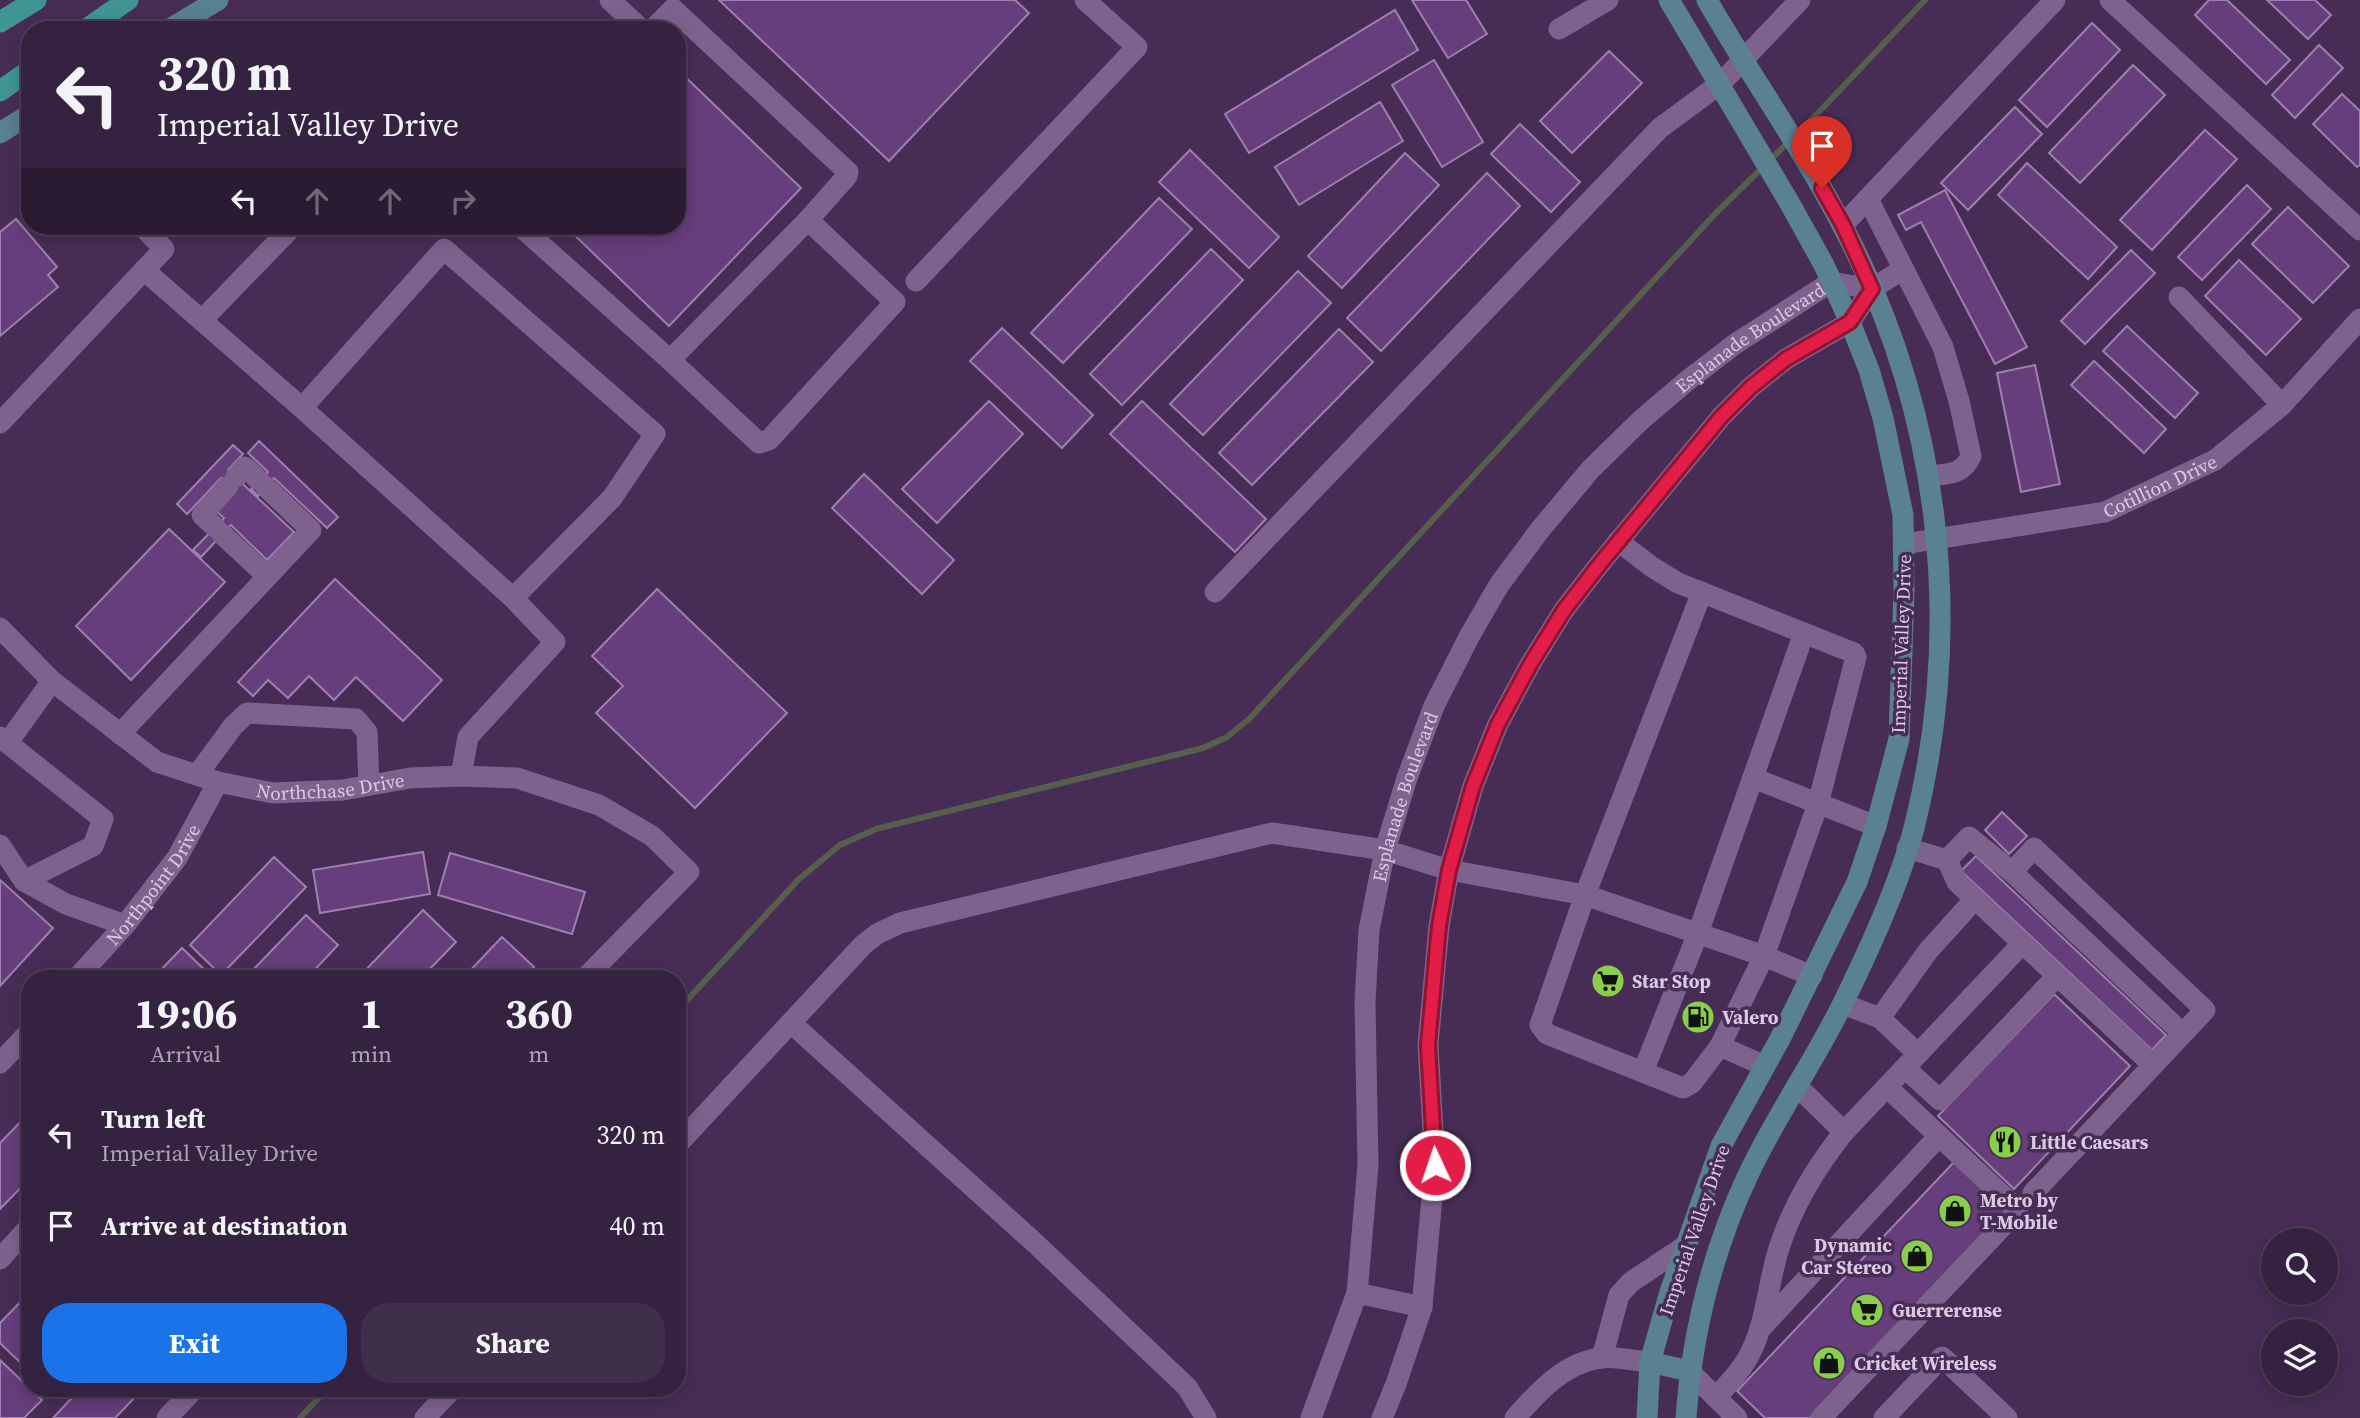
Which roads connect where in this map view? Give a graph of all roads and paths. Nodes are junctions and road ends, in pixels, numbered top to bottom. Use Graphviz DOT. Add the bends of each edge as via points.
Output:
graph roads {
  1 [pos="36,0"];
  2 [pos="128,0"];
  3 [pos="218,0"];
  4 [pos="610,0"];
  5 [pos="1085,0"];
  6 [pos="1608,0"];
  7 [pos="1669,0"];
  8 [pos="1707,0"];
  9 [pos="1800,0"];
  10 [pos="2055,0"];
  11 [pos="2110,0"];
  12 [pos="98,21"];
  13 [pos="183,21"];
  14 [pos="632,21"];
  15 [pos="661,21"];
  16 [pos="686,21"];
  17 [pos="686,21"];
  18 [pos="0,22"];
  19 [pos="1559,29"];
  20 [pos="1742,61"];
  21 [pos="21,76"];
  22 [pos="1721,83"];
  23 [pos="0,91"];
  24 [pos="21,120"];
  25 [pos="0,133"];
  26 [pos="1868,198"];
  27 [pos="808,220"];
  28 [pos="1843,225"];
  29 [pos="2360,230"];
  30 [pos="151,235"];
  31 [pos="284,235"];
  32 [pos="530,235"];
  33 [pos="1903,269"];
  34 [pos="144,270"];
  35 [pos="916,281"];
  36 [pos="1831,282"];
  37 [pos="1872,289"];
  38 [pos="2179,297"];
  39 [pos="2360,319"];
  40 [pos="202,320"];
  41 [pos="1850,322"];
  42 [pos="670,360"];
  43 [pos="2282,405"];
  44 [pos="302,408"];
  45 [pos="0,423"];
  46 [pos="1928,476"];
  47 [pos="1938,539"];
  48 [pos="1618,541"];
  49 [pos="1904,544"];
  50 [pos="267,576"];
  51 [pos="1215,592"];
  52 [pos="1702,592"];
  53 [pos="513,598"];
  54 [pos="0,628"];
  55 [pos="1804,633"];
  56 [pos="52,681"];
  57 [pos="1900,726"];
  58 [pos="1934,729"];
  59 [pos="120,734"];
  60 [pos="4,739"];
  61 [pos="197,775"];
  62 [pos="461,776"];
  63 [pos="1753,778"];
  64 [pos="218,782"];
  65 [pos="369,785"];
  66 [pos="1818,804"];
  67 [pos="1876,826"];
  68 [pos="0,845"];
  69 [pos="1907,848"];
  70 [pos="1385,849"];
  71 [pos="1947,860"];
  72 [pos="1449,870"];
  73 [pos="2012,872"];
  74 [pos="24,881"];
  75 [pos="1585,895"];
  76 [pos="1975,899"];
  77 [pos="125,925"];
  78 [pos="1698,933"];
  79 [pos="2022,944"];
  80 [pos="1764,956"];
  81 [pos="84,970"];
  82 [pos="593,970"];
  83 [pos="1812,976"];
  84 [pos="2057,976"];
  85 [pos="1843,1003"];
  86 [pos="1880,1018"];
  87 [pos="790,1023"];
  88 [pos="2182,1033"];
  89 [pos="21,1042"];
  90 [pos="1720,1046"];
  91 [pos="1911,1061"];
  92 [pos="0,1063"];
  93 [pos="2153,1065"];
  94 [pos="1765,1066"];
  95 [pos="1643,1072"];
  96 [pos="1797,1086"];
  97 [pos="1887,1087"];
  98 [pos="1844,1132"];
  99 [pos="686,1135"];
  100 [pos="1939,1136"];
  101 [pos="2033,1193"];
  102 [pos="21,1236"];
  103 [pos="1685,1247"];
  104 [pos="0,1259"];
  105 [pos="1357,1293"];
  106 [pos="1422,1307"];
  107 [pos="1761,1328"];
  108 [pos="1602,1358"];
  109 [pos="1650,1362"];
  110 [pos="1689,1371"];
  111 [pos="187,1397"];
  112 [pos="445,1397"];
  113 [pos="1716,1398"];
  114 [pos="167,1418"];
  115 [pos="425,1418"];
  116 [pos="1206,1418"];
  117 [pos="1311,1418"];
  118 [pos="1382,1418"];
  119 [pos="1515,1418"];
  120 [pos="1647,1418"];
  121 [pos="1686,1418"];
  122 [pos="1737,1418"];
  123 [pos="1821,1418"];
  124 [pos="1884,1418"];
  125 [pos="2007,1418"];
  1 -- 18 [label="highway"];
  2 -- 12 [label="highway"];
  3 -- 13 [label="main road"];
  4 -- 14 [label="street"];
  5 -- 35 [label="street" via="1137,47"];
  6 -- 19 [label="street"];
  7 -- 22 [label="main road, Imperial Valley Drive"];
  8 -- 20 [label="main road, Imperial Valley Drive"];
  9 -- 20 [label="street"];
  10 -- 26 [label="street"];
  11 -- 29 [label="street"];
  15 -- 16 [label="street" via="673,9"];
  17 -- 27 [label="street" via="848,172"];
  20 -- 22 [label="street"];
  20 -- 28 [label="main road, Imperial Valley Drive"];
  21 -- 23 [label="highway"];
  22 -- 36 [label="main road, Imperial Valley Drive"];
  22 -- 51 [label="street" via="1660,128"];
  24 -- 25 [label="main road"];
  26 -- 28 [label="street"];
  26 -- 33 [label="street"];
  27 -- 42 [label="street"];
  27 -- 42 [label="street" via="895,302 769,440 759,443"];
  28 -- 37 [label="main road, Imperial Valley Drive"];
  30 -- 34 [label="street" via="164,248"];
  31 -- 40 [label="street"];
  32 -- 42 [label="street"];
  33 -- 37 [label="street"];
  33 -- 46 [label="street" via="1943,347 1971,456 1961,471"];
  34 -- 40 [label="street"];
  34 -- 45 [label="street"];
  36 -- 37 [label="street, Esplanade Boulevard"];
  36 -- 41 [label="main road, Imperial Valley Drive"];
  36 -- 70 [label="street, Esplanade Boulevard" via="1735,344 1660,404 1590,470 1539,531 1499,585 1434,706"];
  37 -- 41 [label="street, Esplanade Boulevard"];
  37 -- 46 [label="main road, Imperial Valley Drive" via="1906,380"];
  38 -- 43 [label="street"];
  39 -- 43 [label="street, Cotillion Drive"];
  40 -- 44 [label="street"];
  41 -- 48 [label="street, Esplanade Boulevard" via="1786,359 1751,387"];
  41 -- 49 [label="main road, Imperial Valley Drive" via="1883,418 1903,515"];
  43 -- 47 [label="street, Cotillion Drive" via="2214,460 2105,512"];
  44 -- 53 [label="street"];
  44 -- 53 [label="street" via="444,249 655,434 612,498"];
  46 -- 47 [label="main road, Imperial Valley Drive"];
  47 -- 49 [label="street, Cotillion Drive"];
  47 -- 58 [label="main road, Imperial Valley Drive"];
  48 -- 52 [label="street" via="1678,583"];
  48 -- 72 [label="street, Esplanade Boulevard" via="1564,610 1498,724 1473,786"];
  49 -- 57 [label="main road, Imperial Valley Drive"];
  50 -- 50 [label="street" via="311,530 245,467 202,515"];
  50 -- 59 [label="street"];
  52 -- 55 [label="street"];
  52 -- 75 [label="street"];
  53 -- 62 [label="street" via="555,642 468,737"];
  54 -- 56 [label="street, Northchase Drive"];
  55 -- 63 [label="street"];
  55 -- 66 [label="street" via="1856,657"];
  56 -- 59 [label="street, Northchase Drive"];
  56 -- 60 [label="street"];
  57 -- 58 [label="main road"];
  57 -- 67 [label="main road, Imperial Valley Drive"];
  58 -- 69 [label="main road, Imperial Valley Drive"];
  59 -- 61 [label="street, Northchase Drive" via="156,762"];
  60 -- 74 [label="street" via="103,819 93,846"];
  61 -- 64 [label="street, Northchase Drive"];
  61 -- 65 [label="street" via="247,713 356,719 367,732"];
  62 -- 65 [label="street, Northchase Drive"];
  62 -- 82 [label="street, Northchase Drive" via="517,778 599,805 652,836 689,872"];
  63 -- 66 [label="street"];
  63 -- 78 [label="street"];
  64 -- 65 [label="street, Northchase Drive" via="273,793"];
  64 -- 77 [label="street, Northpoint Drive" via="177,858"];
  66 -- 67 [label="street"];
  66 -- 80 [label="street"];
  67 -- 83 [label="main road, Imperial Valley Drive" via="1857,883"];
  68 -- 74 [label="street"];
  69 -- 71 [label="street"];
  69 -- 85 [label="main road, Imperial Valley Drive"];
  70 -- 72 [label="street"];
  70 -- 87 [label="street" via="1272,832 900,923 863,945"];
  70 -- 105 [label="street, Esplanade Boulevard" via="1368,930 1368,1165"];
  71 -- 73 [label="street" via="1969,837"];
  71 -- 76 [label="street" via="1956,882"];
  72 -- 75 [label="street"];
  72 -- 106 [label="street, Esplanade Boulevard" via="1428,1045 1435,1165"];
  73 -- 88 [label="street"];
  73 -- 88 [label="street" via="2034,848 2205,1010"];
  74 -- 77 [label="street" via="66,904"];
  75 -- 78 [label="street"];
  75 -- 95 [label="street" via="1540,1025 1547,1034"];
  76 -- 79 [label="street"];
  76 -- 86 [label="street" via="1928,951"];
  77 -- 81 [label="street, Northpoint Drive"];
  78 -- 80 [label="street"];
  78 -- 95 [label="street"];
  79 -- 84 [label="street"];
  79 -- 91 [label="street"];
  80 -- 83 [label="street"];
  80 -- 90 [label="street"];
  83 -- 94 [label="main road, Imperial Valley Drive"];
  84 -- 91 [label="street" via="1940,1100"];
  84 -- 93 [label="street"];
  85 -- 86 [label="street"];
  85 -- 96 [label="main road, Imperial Valley Drive"];
  86 -- 91 [label="street"];
  87 -- 99 [label="street"];
  87 -- 116 [label="street" via="1187,1387"];
  88 -- 93 [label="street"];
  89 -- 92 [label="street"];
  90 -- 94 [label="street"];
  90 -- 95 [label="street" via="1688,1087"];
  91 -- 97 [label="street"];
  93 -- 101 [label="street"];
  94 -- 96 [label="main road"];
  94 -- 103 [label="main road, Imperial Valley Drive" via="1721,1146"];
  96 -- 98 [label="street"];
  96 -- 110 [label="main road, Imperial Valley Drive" via="1748,1174 1714,1255"];
  97 -- 98 [label="street"];
  97 -- 100 [label="street"];
  98 -- 107 [label="street" via="1819,1163 1779,1248"];
  100 -- 107 [label="street"];
  100 -- 123 [label="street" via="2018,1210"];
  102 -- 104 [label="street"];
  103 -- 108 [label="street" via="1619,1295"];
  103 -- 109 [label="main road, Imperial Valley Drive"];
  105 -- 106 [label="street"];
  105 -- 117 [label="street, Esplanade Boulevard"];
  106 -- 118 [label="street, Esplanade Boulevard"];
  107 -- 113 [label="street" via="1746,1360"];
  108 -- 109 [label="street"];
  108 -- 119 [label="street" via="1579,1363 1554,1379"];
  109 -- 110 [label="main road"];
  109 -- 120 [label="main road, Imperial Valley Drive"];
  110 -- 113 [label="street"];
  110 -- 121 [label="main road, Imperial Valley Drive"];
  111 -- 114 [label="street"];
  112 -- 115 [label="street"];
  113 -- 122 [label="street"];
  124 -- 125 [label="street" via="1942,1357"];
}
